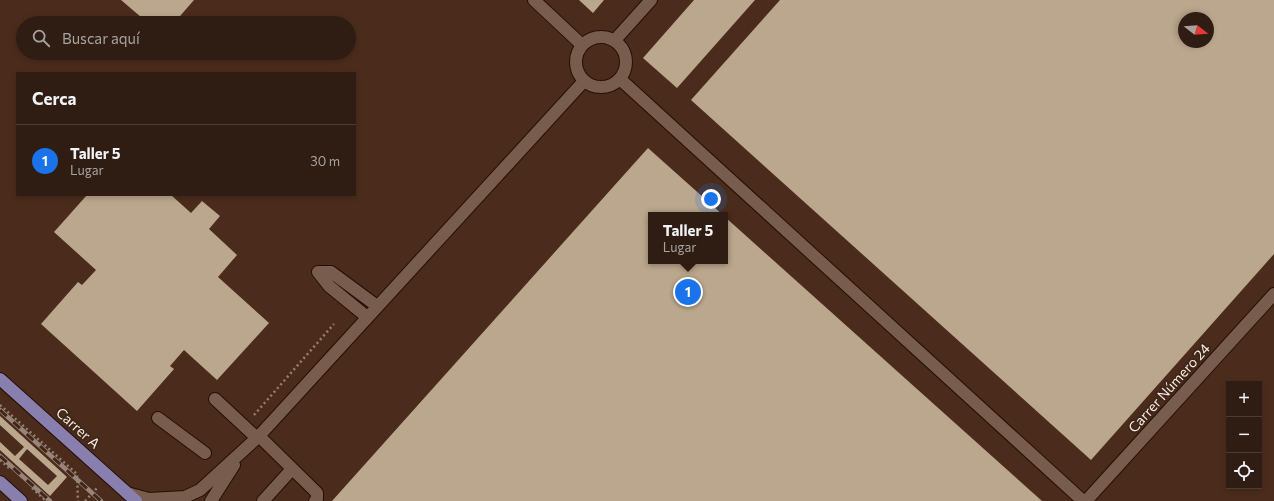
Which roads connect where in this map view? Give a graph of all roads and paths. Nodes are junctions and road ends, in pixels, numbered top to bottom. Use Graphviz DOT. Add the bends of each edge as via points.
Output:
graph roads {
  1 [pos="534,0"];
  2 [pos="651,0"];
  3 [pos="615,40"];
  4 [pos="582,45"];
  5 [pos="620,79"];
  6 [pos="584,81"];
  7 [pos="1274,294"];
  8 [pos="377,306"];
  9 [pos="367,317"];
  10 [pos="334,324"];
  11 [pos="0,379"];
  12 [pos="214,399"];
  13 [pos="0,406"];
  14 [pos="158,418"];
  15 [pos="245,426"];
  16 [pos="258,437"];
  17 [pos="244,451"];
  18 [pos="205,454"];
  19 [pos="292,469"];
  20 [pos="0,482"];
  21 [pos="97,488"];
  22 [pos="131,497"];
  23 [pos="21,501"];
  24 [pos="78,501"];
  25 [pos="85,501"];
  26 [pos="211,501"];
  27 [pos="263,501"];
  28 [pos="315,501"];
  29 [pos="1083,501"];
  30 [pos="1086,501"];
  1 -- 4 [label="lane"];
  2 -- 3 [label="lane"];
  3 -- 4 [label="lane" via="598,36"];
  3 -- 5 [label="lane" via="624,50 626,58 625,72"];
  4 -- 6 [label="lane" via="576,65"];
  5 -- 6 [label="lane" via="604,87 592,86"];
  5 -- 29 [label="lane"];
  6 -- 8 [label="lane"];
  7 -- 30 [label="lane, Carrer Número 24"];
  8 -- 9 [label="lane"];
  8 -- 9 [label="lane" via="331,272 318,272 329,286"];
  9 -- 16 [label="lane"];
  10 -- 15 [label="path"];
  11 -- 22 [label="main road, Carrer A"];
  12 -- 15 [label="lane"];
  13 -- 24 [label="path" via="77,474"];
  14 -- 18 [label="lane"];
  15 -- 16 [label="lane"];
  16 -- 17 [label="lane"];
  16 -- 19 [label="lane"];
  17 -- 22 [label="lane" via="200,490 185,497"];
  17 -- 26 [label="lane"];
  19 -- 27 [label="lane"];
  19 -- 28 [label="lane" via="317,493"];
  20 -- 23 [label="main road"];
  21 -- 25 [label="path"];
}
